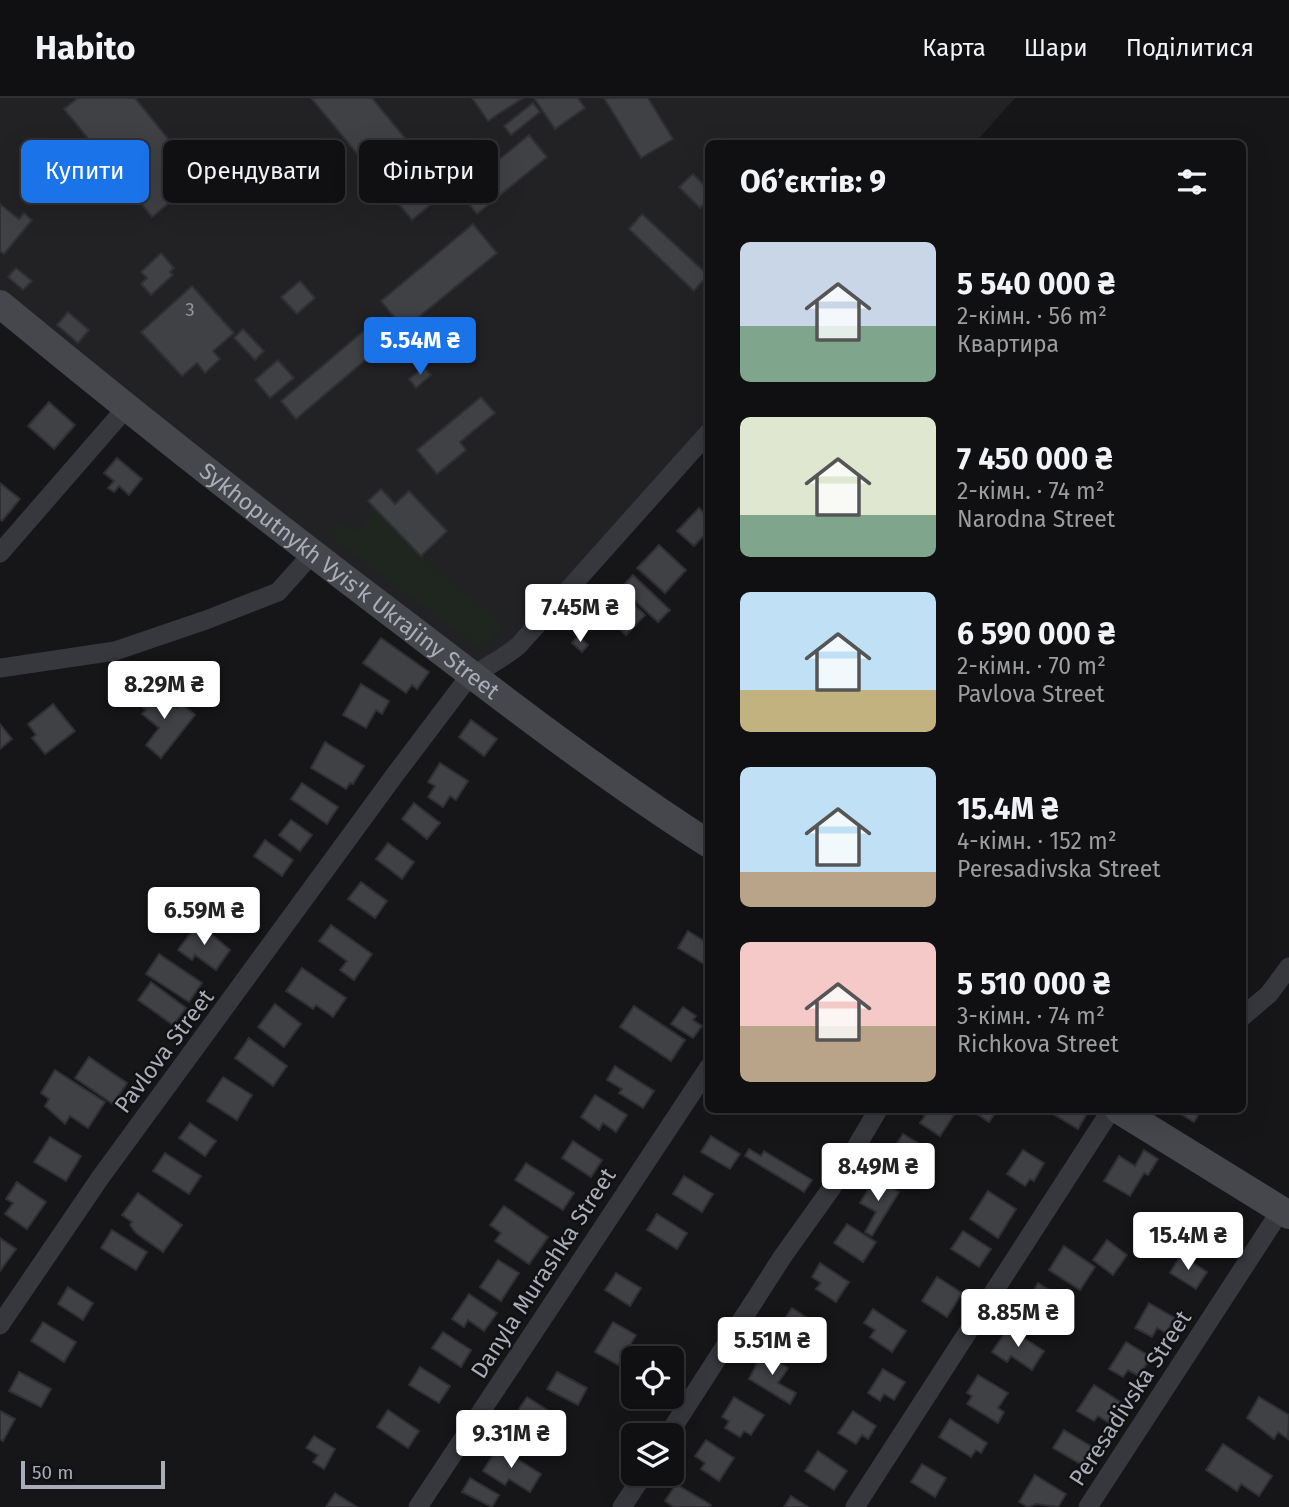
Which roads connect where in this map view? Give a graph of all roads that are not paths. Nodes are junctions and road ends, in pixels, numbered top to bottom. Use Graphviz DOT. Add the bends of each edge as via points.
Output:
graph roads {
  1 [pos="0,304"];
  2 [pos="126,408"];
  3 [pos="705,436"];
  4 [pos="0,553"];
  5 [pos="312,554"];
  6 [pos="0,668"];
  7 [pos="472,675"];
  8 [pos="705,841"];
  9 [pos="1289,967"];
  10 [pos="1246,1014"];
  11 [pos="705,1073"];
  12 [pos="876,1113"];
  13 [pos="1109,1113"];
  14 [pos="1124,1113"];
  15 [pos="1285,1212"];
  16 [pos="0,1325"];
  17 [pos="676,1423"];
  18 [pos="635,1486"];
  19 [pos="418,1507"];
  20 [pos="622,1507"];
  21 [pos="855,1507"];
  22 [pos="1088,1507"];
  1 -- 2 [label="street, Sykhoputnykh Vyis'k Ukrajiny Street"];
  2 -- 4 [label="street"];
  2 -- 5 [label="street, Sykhoputnykh Vyis'k Ukrajiny Street"];
  3 -- 7 [label="street" via="519,645"];
  5 -- 6 [label="street" via="278,592 206,620 115,651"];
  5 -- 7 [label="street, Sykhoputnykh Vyis'k Ukrajiny Street"];
  7 -- 8 [label="street, Sykhoputnykh Vyis'k Ukrajiny Street" via="633,796"];
  7 -- 16 [label="street, Pavlova Street" via="100,1178"];
  9 -- 10 [label="street" via="1269,994"];
  11 -- 19 [label="street, Danyla Murashka Street"];
  12 -- 17 [label="street"];
  13 -- 21 [label="street"];
  14 -- 15 [label="street"];
  15 -- 22 [label="street, Peresadivska Street"];
  18 -- 20 [label="street"];
}
